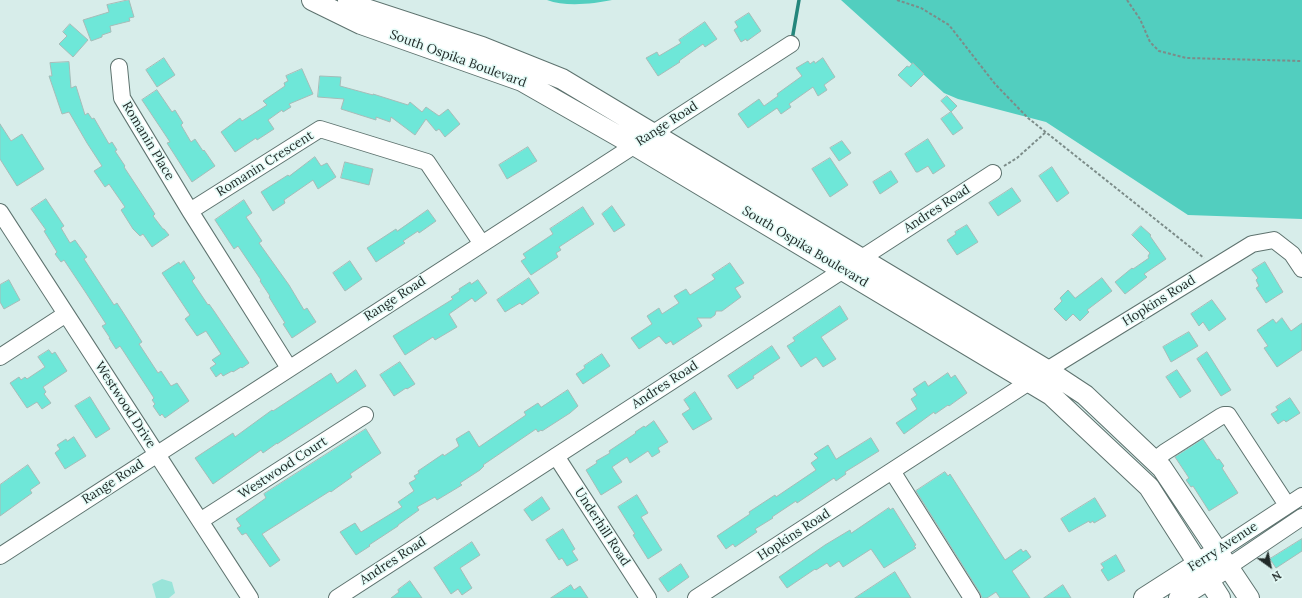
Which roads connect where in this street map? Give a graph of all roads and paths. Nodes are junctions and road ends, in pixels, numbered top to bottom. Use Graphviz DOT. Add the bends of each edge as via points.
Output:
graph roads {
  1 [pos="312,0"];
  2 [pos="348,0"];
  3 [pos="898,0"];
  4 [pos="1127,0"];
  5 [pos="792,44"];
  6 [pos="1302,61"];
  7 [pos="119,67"];
  8 [pos="1046,132"];
  9 [pos="652,133"];
  10 [pos="634,145"];
  11 [pos="993,173"];
  12 [pos="190,211"];
  13 [pos="0,212"];
  14 [pos="482,244"];
  15 [pos="861,258"];
  16 [pos="1215,267"];
  17 [pos="1302,269"];
  18 [pos="843,270"];
  19 [pos="66,314"];
  20 [pos="0,357"];
  21 [pos="289,368"];
  22 [pos="1047,370"];
  23 [pos="1030,382"];
  24 [pos="365,415"];
  25 [pos="157,454"];
  26 [pos="556,456"];
  27 [pos="1155,460"];
  28 [pos="892,471"];
  29 [pos="1302,496"];
  30 [pos="1287,505"];
  31 [pos="1302,517"];
  32 [pos="200,521"];
  33 [pos="0,556"];
  34 [pos="1223,559"];
  35 [pos="1198,563"];
  36 [pos="1209,580"];
  37 [pos="250,598"];
  38 [pos="337,598"];
  39 [pos="648,598"];
  40 [pos="696,598"];
  41 [pos="972,598"];
  42 [pos="1144,598"];
  43 [pos="1179,598"];
  44 [pos="1220,598"];
  45 [pos="1249,598"];
  1 -- 10 [label="main road, South Ospika Boulevard" via="361,24 522,81"];
  2 -- 9 [label="main road, South Ospika Boulevard" via="366,9 482,47 562,79"];
  3 -- 8 [label="path" via="922,8 949,25 995,84 1028,118"];
  4 -- 6 [label="path" via="1140,19 1150,42 1159,51 1186,58"];
  5 -- 9 [label="street, Range Road"];
  7 -- 12 [label="street, Romanin Place" via="122,98"];
  8 -- 11 [label="path" via="1017,158"];
  8 -- 16 [label="path"];
  9 -- 10 [label="street, Range Road"];
  9 -- 15 [label="main road, South Ospika Boulevard"];
  10 -- 14 [label="street, Range Road"];
  10 -- 18 [label="main road, South Ospika Boulevard"];
  11 -- 15 [label="street, Andres Road"];
  12 -- 14 [label="street, Romanin Crescent" via="320,129 427,162"];
  12 -- 21 [label="street"];
  13 -- 19 [label="street, Westwood Drive"];
  14 -- 21 [label="street, Range Road"];
  15 -- 18 [label="street, Andres Road"];
  15 -- 22 [label="main road, South Ospika Boulevard"];
  16 -- 17 [label="street, Hopkins Road" via="1252,244 1274,240 1292,254"];
  16 -- 22 [label="street, Hopkins Road"];
  18 -- 23 [label="main road, South Ospika Boulevard"];
  18 -- 26 [label="street, Andres Road"];
  19 -- 20 [label="street"];
  19 -- 25 [label="street, Westwood Drive"];
  21 -- 25 [label="street, Range Road"];
  22 -- 27 [label="main road, South Ospika Boulevard" via="1085,395"];
  23 -- 28 [label="street, Hopkins Road"];
  23 -- 35 [label="main road, South Ospika Boulevard" via="1051,395 1149,487"];
  24 -- 32 [label="street, Westwood Court"];
  25 -- 32 [label="street, Westwood Drive"];
  25 -- 33 [label="street, Range Road"];
  26 -- 38 [label="street, Andres Road"];
  26 -- 39 [label="street, Underhill Road"];
  27 -- 30 [label="street" via="1220,417 1228,415"];
  27 -- 34 [label="main road, South Ospika Boulevard"];
  28 -- 40 [label="street, Hopkins Road"];
  28 -- 41 [label="street"];
  29 -- 30 [label="street, Ferry Avenue"];
  30 -- 34 [label="street, Ferry Avenue"];
  31 -- 34 [label="street, Ferry Avenue"];
  32 -- 37 [label="street, Westwood Drive"];
  34 -- 35 [label="main road, Ferry Avenue"];
  34 -- 36 [label="main road, Ferry Avenue"];
  34 -- 45 [label="main road, South Ospika Boulevard"];
  35 -- 36 [label="main road, South Ospika Boulevard"];
  35 -- 42 [label="main road, Ferry Avenue"];
  36 -- 43 [label="main road, Ferry Avenue"];
  36 -- 44 [label="main road, South Ospika Boulevard"];
}
